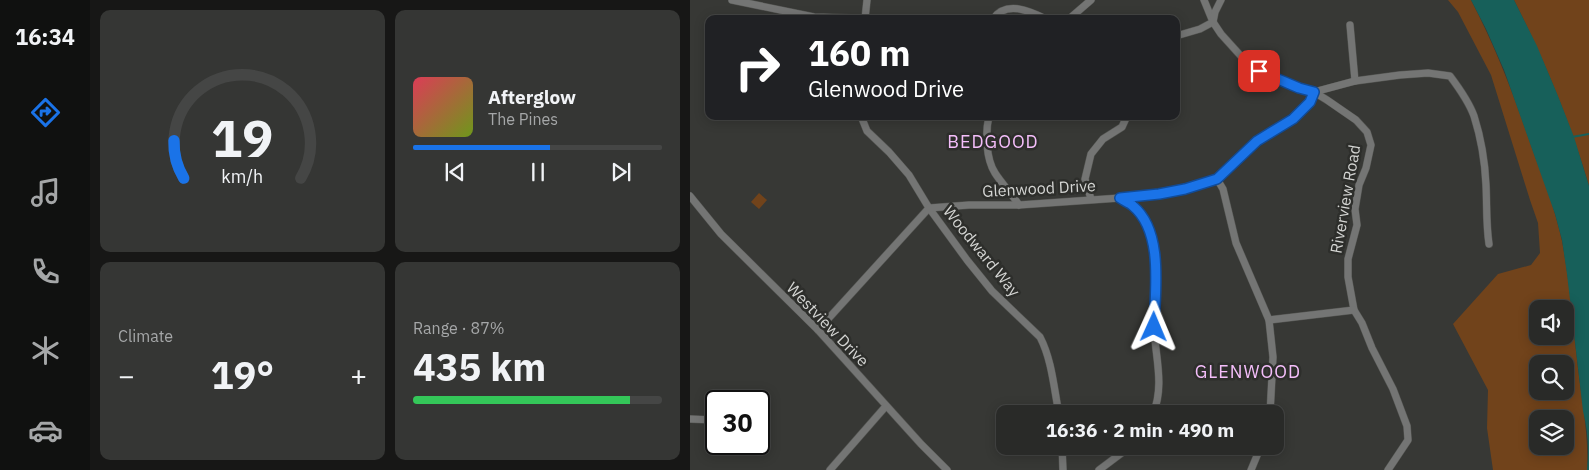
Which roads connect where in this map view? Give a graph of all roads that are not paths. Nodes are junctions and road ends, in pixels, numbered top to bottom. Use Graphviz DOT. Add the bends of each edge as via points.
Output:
graph roads {
  1 [pos="732,0"];
  2 [pos="867,0"];
  3 [pos="1090,0"];
  4 [pos="1204,0"];
  5 [pos="1221,0"];
  6 [pos="804,15"];
  7 [pos="865,15"];
  8 [pos="995,15"];
  9 [pos="1039,15"];
  10 [pos="1073,15"];
  11 [pos="1213,22"];
  12 [pos="1350,25"];
  13 [pos="1180,35"];
  14 [pos="1355,81"];
  15 [pos="1314,92"];
  16 [pos="862,120"];
  17 [pos="989,120"];
  18 [pos="1125,120"];
  19 [pos="1217,179"];
  20 [pos="690,196"];
  21 [pos="1120,198"];
  22 [pos="1091,199"];
  23 [pos="1019,204"];
  24 [pos="928,208"];
  25 [pos="1489,244"];
  26 [pos="1354,310"];
  27 [pos="1269,320"];
  28 [pos="818,330"];
  29 [pos="1057,405"];
  30 [pos="1156,405"];
  31 [pos="1270,405"];
  32 [pos="886,406"];
  33 [pos="690,419"];
  34 [pos="705,420"];
  35 [pos="1062,455"];
  36 [pos="1119,455"];
  37 [pos="1257,455"];
  38 [pos="830,470"];
  39 [pos="947,470"];
  40 [pos="1063,470"];
  41 [pos="1099,470"];
  42 [pos="1251,470"];
  43 [pos="1388,470"];
  1 -- 6 [label="street"];
  2 -- 7 [label="street"];
  3 -- 10 [label="street"];
  4 -- 11 [label="street, Riverview Road"];
  5 -- 11 [label="street"];
  8 -- 9 [label="street" via="1003,9 1017,8"];
  11 -- 13 [label="street"];
  11 -- 15 [label="street, Riverview Road" via="1249,65 1270,77"];
  12 -- 14 [label="street"];
  14 -- 15 [label="street"];
  14 -- 25 [label="street" via="1428,72 1450,76 1474,115 1480,140"];
  15 -- 19 [label="street" via="1310,102 1293,119 1257,141"];
  15 -- 26 [label="street, Riverview Road" via="1356,120 1367,132 1371,145 1359,185 1355,209 1357,225 1348,259"];
  16 -- 24 [label="street, Woodward Way" via="866,131 909,175"];
  17 -- 23 [label="street" via="987,133 991,162 995,173"];
  18 -- 22 [label="street" via="1122,127 1103,139 1092,154 1085,179"];
  19 -- 21 [label="street, Glenwood Drive" via="1185,189"];
  19 -- 27 [label="street" via="1223,189 1236,243"];
  20 -- 28 [label="street, Westview Drive" via="725,238"];
  21 -- 22 [label="street, Glenwood Drive"];
  21 -- 30 [label="street" via="1142,215 1154,243 1154,327 1159,368"];
  22 -- 23 [label="street, Glenwood Drive"];
  23 -- 24 [label="street, Glenwood Drive"];
  24 -- 28 [label="street"];
  24 -- 29 [label="street, Woodward Way" via="992,291 1040,337"];
  26 -- 27 [label="street"];
  26 -- 43 [label="street, Riverview Road" via="1393,389 1407,426 1408,440"];
  27 -- 31 [label="street" via="1273,357"];
  28 -- 32 [label="street, Westview Drive"];
  32 -- 38 [label="street"];
  32 -- 39 [label="street, Westview Drive"];
  33 -- 34 [label="street"];
  35 -- 40 [label="street"];
  36 -- 41 [label="street"];
  37 -- 42 [label="street"];
}
